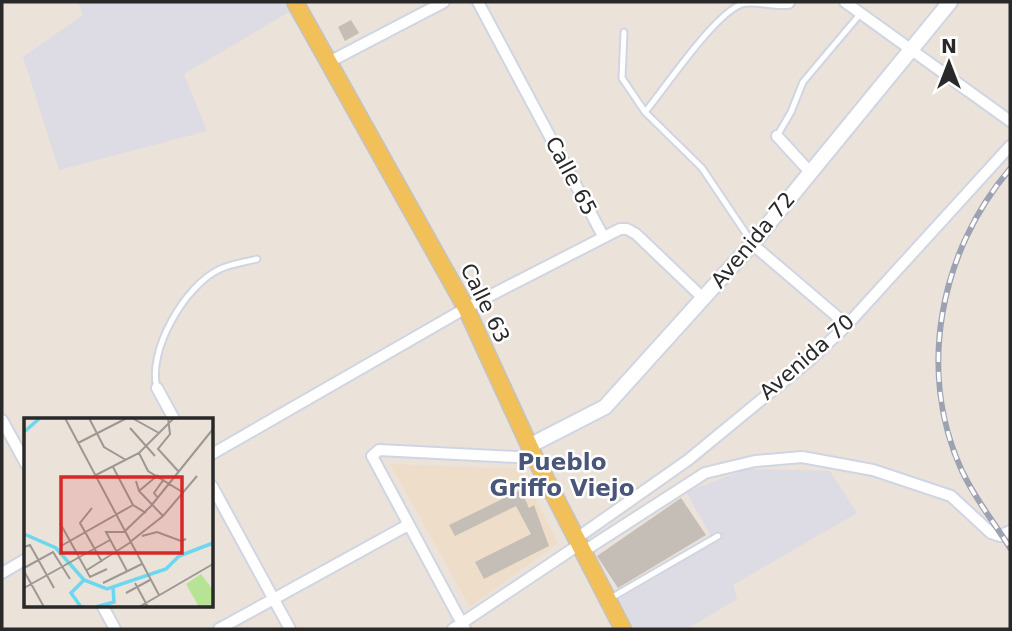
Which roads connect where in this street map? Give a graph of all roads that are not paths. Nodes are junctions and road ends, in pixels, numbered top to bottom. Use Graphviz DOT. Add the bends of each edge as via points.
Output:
graph roads {
  1 [pos="295,2"];
  2 [pos="444,2"];
  3 [pos="478,2"];
  4 [pos="792,2"];
  5 [pos="845,2"];
  6 [pos="950,2"];
  7 [pos="861,13"];
  8 [pos="624,32"];
  9 [pos="909,49"];
  10 [pos="330,62"];
  11 [pos="645,112"];
  12 [pos="1010,121"];
  13 [pos="777,136"];
  14 [pos="1010,146"];
  15 [pos="810,172"];
  16 [pos="603,236"];
  17 [pos="752,244"];
  18 [pos="257,259"];
  19 [pos="704,299"];
  20 [pos="466,308"];
  21 [pos="847,325"];
  22 [pos="157,388"];
  23 [pos="173,418"];
  24 [pos="2,419"];
  25 [pos="532,452"];
  26 [pos="214,453"];
  27 [pos="24,460"];
  28 [pos="214,490"];
  29 [pos="408,525"];
  30 [pos="1010,531"];
  31 [pos="718,536"];
  32 [pos="580,544"];
  33 [pos="24,560"];
  34 [pos="2,573"];
  35 [pos="272,599"];
  36 [pos="608,600"];
  37 [pos="103,606"];
  38 [pos="460,627"];
  39 [pos="115,629"];
  40 [pos="219,629"];
  41 [pos="290,629"];
  42 [pos="623,629"];
  1 -- 10 [label="main road, Calle 63"];
  2 -- 10 [label="street"];
  3 -- 16 [label="street, Calle 65"];
  4 -- 11 [label="lane" via="776,8 745,3 726,12"];
  5 -- 7 [label="street"];
  6 -- 9 [label="street, Avenida 72"];
  7 -- 9 [label="street"];
  7 -- 13 [label="lane" via="803,82"];
  8 -- 11 [label="lane" via="622,78"];
  9 -- 12 [label="street"];
  9 -- 15 [label="street, Avenida 72"];
  10 -- 20 [label="main road, Calle 63"];
  11 -- 17 [label="lane" via="702,168"];
  13 -- 15 [label="street"];
  14 -- 21 [label="street, Avenida 70"];
  15 -- 17 [label="street, Avenida 72"];
  16 -- 19 [label="street, Calle 65" via="621,229 631,231"];
  16 -- 20 [label="street"];
  17 -- 19 [label="street, Avenida 72"];
  17 -- 21 [label="street"];
  18 -- 22 [label="lane" via="219,269 188,296 156,356"];
  19 -- 25 [label="street, Avenida 72" via="606,407"];
  20 -- 25 [label="main road, Calle 63"];
  20 -- 26 [label="street"];
  21 -- 32 [label="street, Avenida 70" via="688,460"];
  22 -- 23 [label="street"];
  24 -- 27 [label="street"];
  25 -- 29 [label="street, Avenida 72" via="375,452 372,460"];
  25 -- 32 [label="main road, Calle 63"];
  28 -- 35 [label="street"];
  29 -- 35 [label="street"];
  29 -- 38 [label="street"];
  30 -- 32 [label="street" via="991,534 951,496 873,470 802,457 755,461 705,473"];
  31 -- 36 [label="lane"];
  32 -- 36 [label="main road, Calle 63"];
  32 -- 38 [label="street"];
  33 -- 34 [label="street"];
  35 -- 40 [label="street"];
  35 -- 41 [label="street"];
  36 -- 42 [label="main road, Calle 63"];
  37 -- 39 [label="street"];
}
